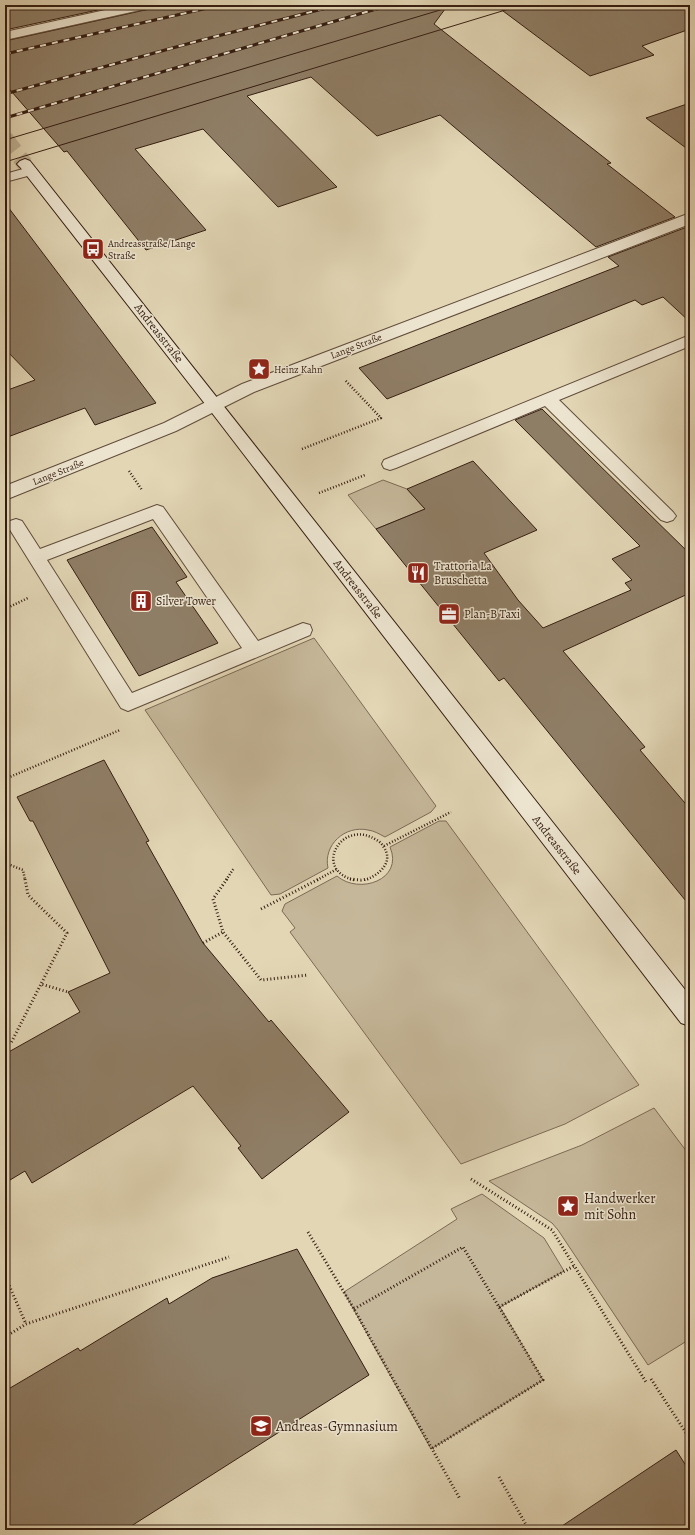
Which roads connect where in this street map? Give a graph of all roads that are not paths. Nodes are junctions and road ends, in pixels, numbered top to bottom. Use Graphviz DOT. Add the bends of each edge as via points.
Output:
graph roads {
  1 [pos="145,5"];
  2 [pos="5,36"];
  3 [pos="28,167"];
  4 [pos="5,178"];
  5 [pos="690,218"];
  6 [pos="690,340"];
  7 [pos="548,399"];
  8 [pos="215,405"];
  9 [pos="390,464"];
  10 [pos="5,493"];
  11 [pos="667,516"];
  12 [pos="16,525"];
  13 [pos="37,558"];
  14 [pos="303,630"];
  15 [pos="254,650"];
  16 [pos="690,1015"];
  1 -- 2 [label="lane"];
  3 -- 4 [label="lane"];
  3 -- 8 [label="street, Andreasstraße"];
  5 -- 8 [label="street, Lange Straße" via="248,388"];
  6 -- 7 [label="lane"];
  7 -- 9 [label="lane"];
  7 -- 11 [label="lane"];
  8 -- 10 [label="street, Lange Straße" via="170,427"];
  8 -- 16 [label="street, Andreasstraße"];
  12 -- 13 [label="lane"];
  13 -- 15 [label="lane" via="157,511"];
  13 -- 15 [label="lane" via="128,703"];
  14 -- 15 [label="lane"];
}
